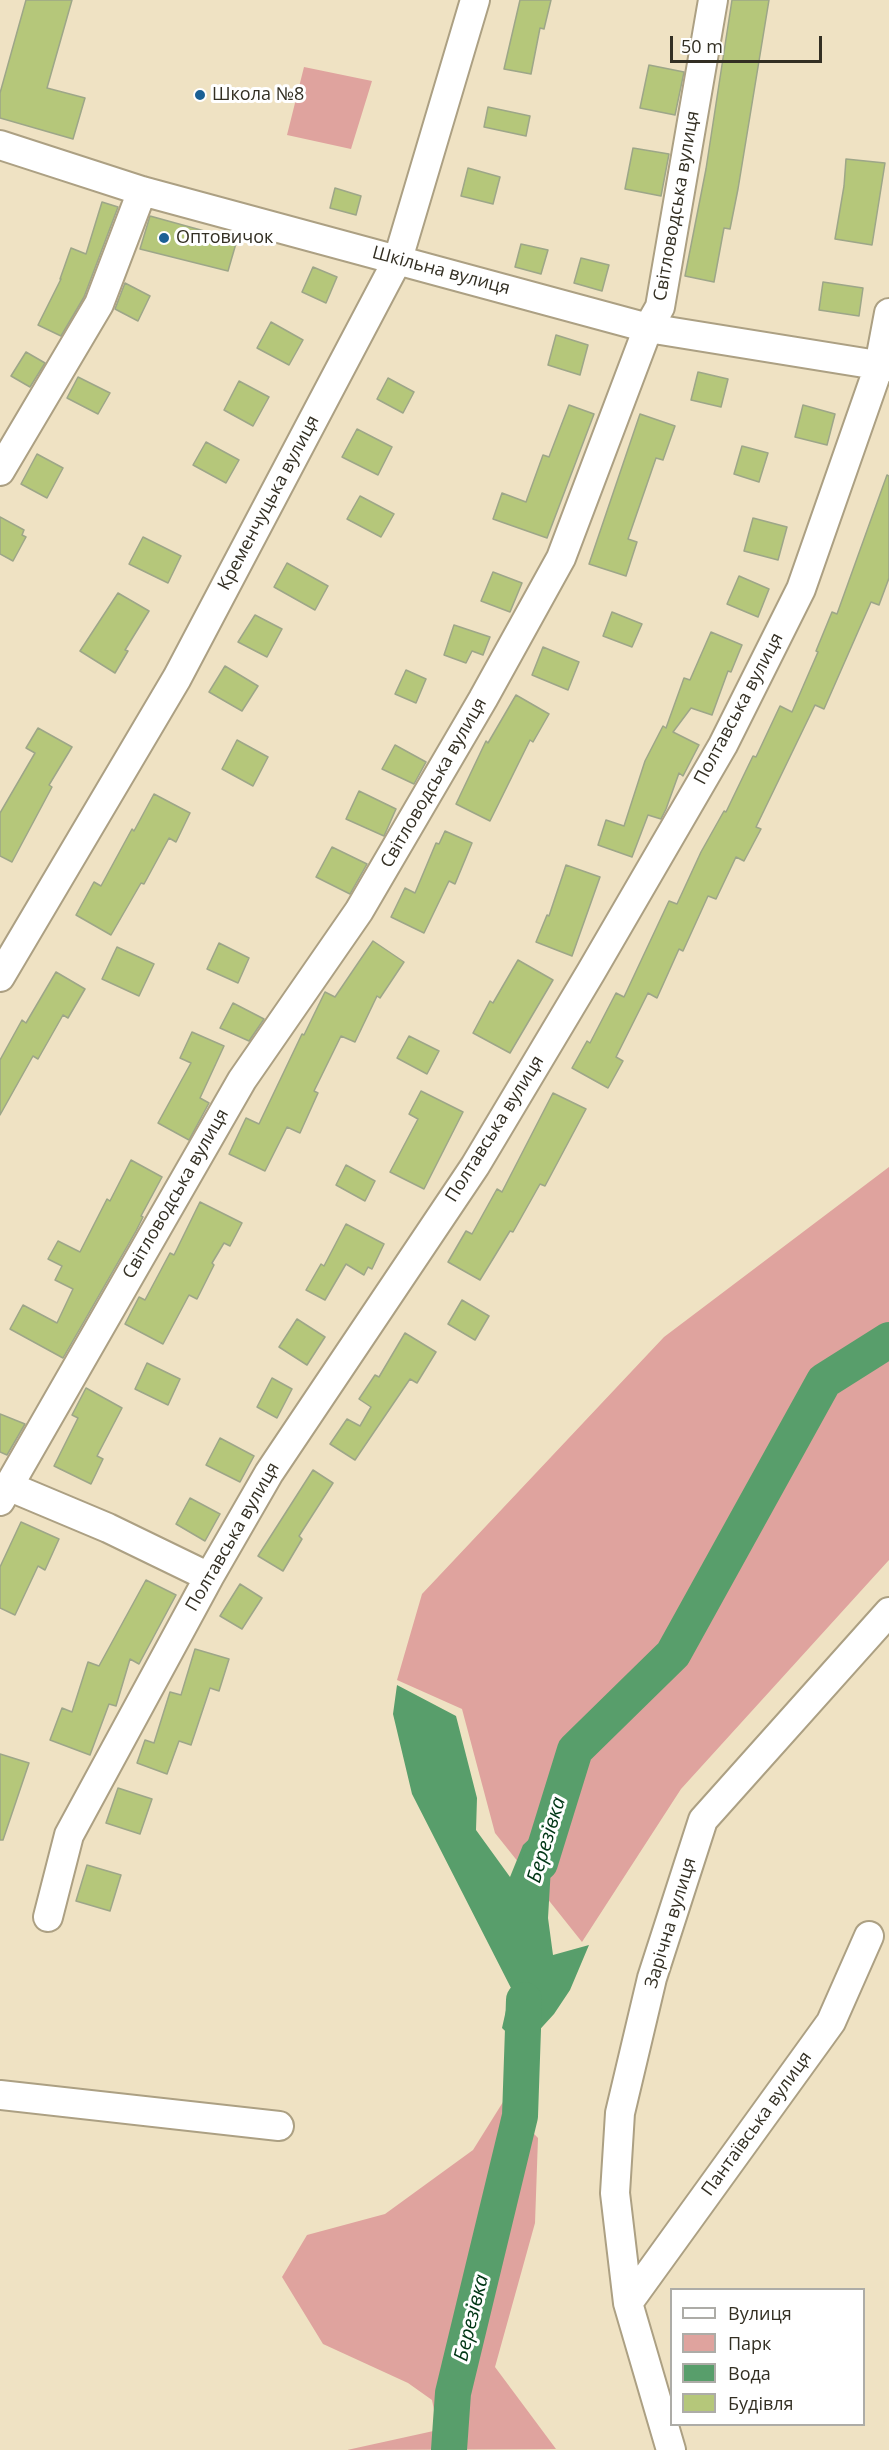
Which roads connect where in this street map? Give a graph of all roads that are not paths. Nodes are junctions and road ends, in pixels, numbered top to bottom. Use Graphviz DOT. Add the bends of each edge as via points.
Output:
graph roads {
  1 [pos="475,0"];
  2 [pos="713,0"];
  3 [pos="0,145"];
  4 [pos="142,191"];
  5 [pos="398,259"];
  6 [pos="889,313"];
  7 [pos="648,328"];
  8 [pos="884,367"];
  9 [pos="0,471"];
  10 [pos="0,977"];
  11 [pos="4,1493"];
  12 [pos="208,1577"];
  13 [pos="889,1612"];
  14 [pos="48,1917"];
  15 [pos="869,1936"];
  16 [pos="0,2095"];
  17 [pos="279,2126"];
  18 [pos="628,2303"];
  19 [pos="671,2450"];
  1 -- 5 [label="street, Кременчуцька вулиця"];
  2 -- 7 [label="street, Світловодська вулиця" via="660,307"];
  3 -- 4 [label="street, Шкільна вулиця"];
  4 -- 5 [label="street, Шкільна вулиця"];
  4 -- 9 [label="street" via="99,304"];
  5 -- 7 [label="street, Шкільна вулиця"];
  5 -- 10 [label="street, Кременчуцька вулиця" via="177,678"];
  6 -- 8 [label="street, Полтавська вулиця"];
  7 -- 8 [label="street, Шкільна вулиця"];
  7 -- 11 [label="street, Світловодська вулиця" via="561,558 359,911 242,1080"];
  8 -- 12 [label="street, Полтавська вулиця" via="801,589 723,745 475,1166 269,1473"];
  11 -- 12 [label="street" via="108,1527"];
  12 -- 14 [label="street, Полтавська вулиця" via="69,1835"];
  13 -- 18 [label="street, Зарічна вулиця" via="703,1820 652,1978 620,2113 615,2193"];
  15 -- 18 [label="street, Пантаївська вулиця" via="831,2022"];
  16 -- 17 [label="street"];
  18 -- 19 [label="street, Зарічна вулиця"];
}
